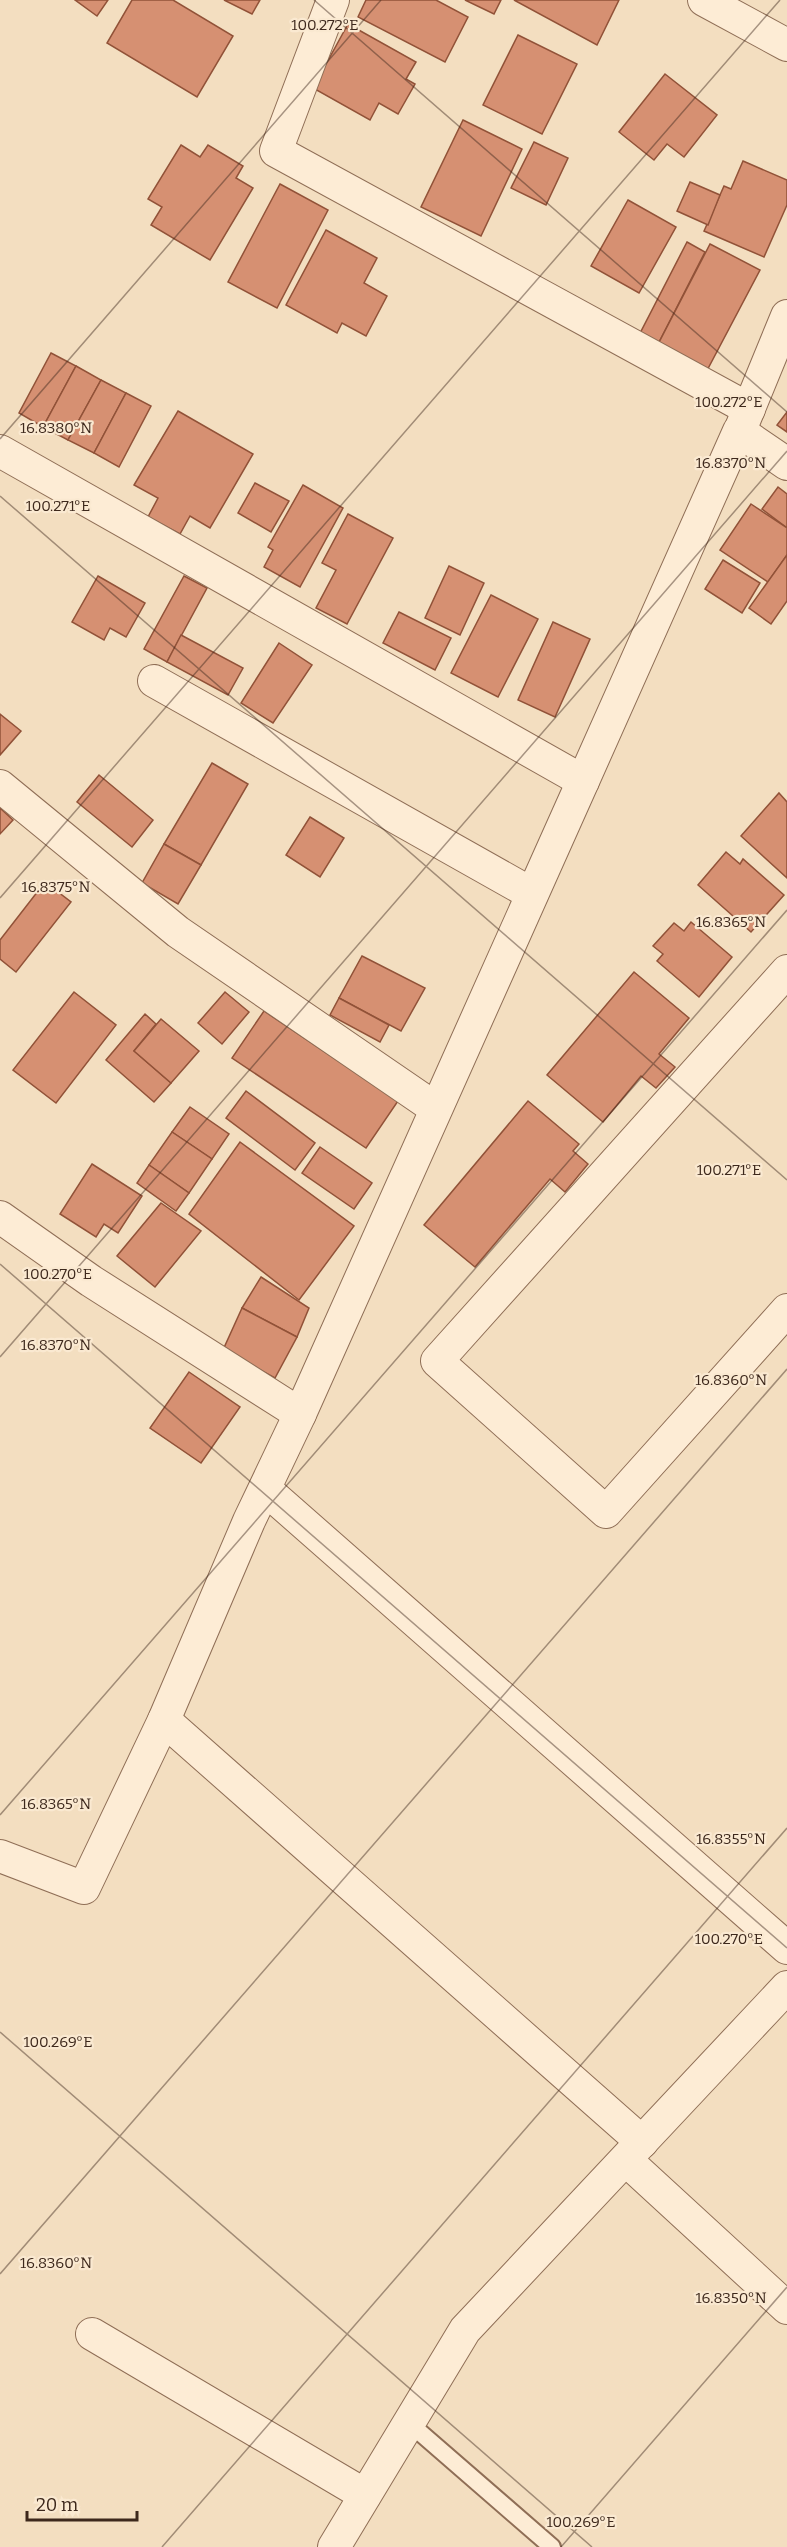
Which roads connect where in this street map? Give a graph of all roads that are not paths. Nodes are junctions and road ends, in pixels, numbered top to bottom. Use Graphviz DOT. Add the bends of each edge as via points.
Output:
graph roads {
  1 [pos="333,0"];
  2 [pos="704,0"];
  3 [pos="787,45"];
  4 [pos="787,316"];
  5 [pos="744,420"];
  6 [pos="0,451"];
  7 [pos="787,464"];
  8 [pos="154,681"];
  9 [pos="583,781"];
  10 [pos="0,786"];
  11 [pos="532,894"];
  12 [pos="787,971"];
  13 [pos="435,1108"];
  14 [pos="0,1217"];
  15 [pos="787,1310"];
  16 [pos="300,1414"];
  17 [pos="265,1489"];
  18 [pos="164,1720"];
  19 [pos="0,1856"];
  20 [pos="787,1948"];
  21 [pos="787,1987"];
  22 [pos="634,2151"];
  23 [pos="787,2308"];
  24 [pos="92,2334"];
  25 [pos="408,2422"];
  26 [pos="365,2495"];
  27 [pos="334,2547"];
  28 [pos="552,2547"];
  1 -- 5 [label="street" via="276,151"];
  2 -- 3 [label="street"];
  4 -- 5 [label="street"];
  5 -- 7 [label="street"];
  5 -- 9 [label="street"];
  6 -- 9 [label="street"];
  8 -- 11 [label="street"];
  9 -- 11 [label="street"];
  10 -- 13 [label="street" via="178,932"];
  11 -- 13 [label="street"];
  12 -- 15 [label="street" via="437,1361 606,1512"];
  13 -- 16 [label="street"];
  14 -- 16 [label="street" via="91,1281"];
  16 -- 17 [label="street"];
  17 -- 18 [label="street"];
  17 -- 20 [label="street"];
  18 -- 19 [label="street" via="84,1888"];
  18 -- 22 [label="street"];
  21 -- 22 [label="street"];
  22 -- 23 [label="street"];
  22 -- 25 [label="street" via="465,2330"];
  24 -- 26 [label="street"];
  25 -- 26 [label="street"];
  25 -- 28 [label="lane"];
  26 -- 27 [label="street"];
}
